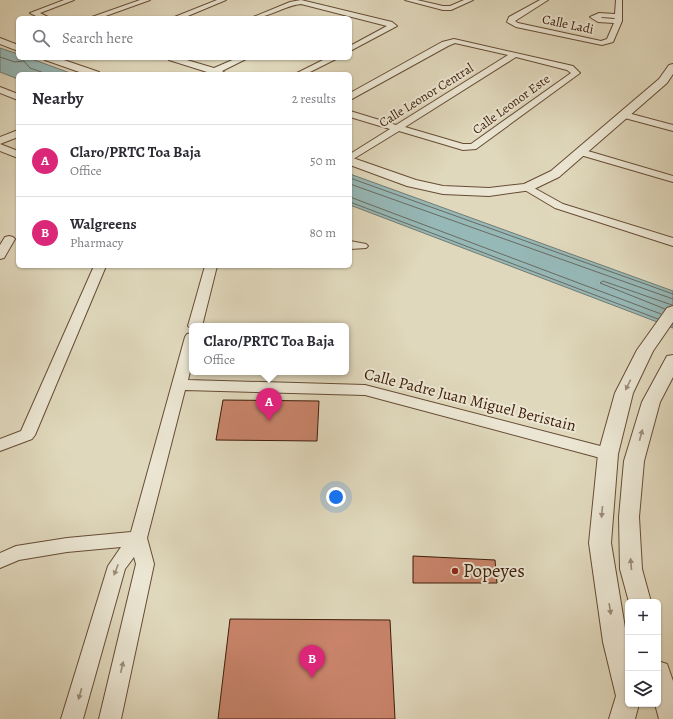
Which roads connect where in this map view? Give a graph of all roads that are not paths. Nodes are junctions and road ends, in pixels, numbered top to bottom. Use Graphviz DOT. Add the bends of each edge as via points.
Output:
graph roads {
  1 [pos="71,0"];
  2 [pos="147,0"];
  3 [pos="223,0"];
  4 [pos="408,0"];
  5 [pos="470,0"];
  6 [pos="545,0"];
  7 [pos="619,0"];
  8 [pos="346,13"];
  9 [pos="41,16"];
  10 [pos="99,16"];
  11 [pos="181,16"];
  12 [pos="260,16"];
  13 [pos="339,16"];
  14 [pos="0,41"];
  15 [pos="16,46"];
  16 [pos="352,48"];
  17 [pos="515,54"];
  18 [pos="54,60"];
  19 [pos="178,60"];
  20 [pos="240,60"];
  21 [pos="330,60"];
  22 [pos="673,67"];
  23 [pos="89,72"];
  24 [pos="212,72"];
  25 [pos="217,72"];
  26 [pos="303,72"];
  27 [pos="0,90"];
  28 [pos="16,96"];
  29 [pos="352,96"];
  30 [pos="352,115"];
  31 [pos="624,115"];
  32 [pos="397,128"];
  33 [pos="673,128"];
  34 [pos="16,135"];
  35 [pos="0,141"];
  36 [pos="0,147"];
  37 [pos="581,152"];
  38 [pos="16,154"];
  39 [pos="352,157"];
  40 [pos="352,162"];
  41 [pos="673,179"];
  42 [pos="527,187"];
  43 [pos="9,239"];
  44 [pos="673,242"];
  45 [pos="352,245"];
  46 [pos="362,246"];
  47 [pos="0,255"];
  48 [pos="99,268"];
  49 [pos="210,268"];
  50 [pos="673,311"];
  51 [pos="196,323"];
  52 [pos="189,348"];
  53 [pos="673,360"];
  54 [pos="179,385"];
  55 [pos="0,445"];
  56 [pos="608,454"];
  57 [pos="138,538"];
  58 [pos="0,561"];
  59 [pos="639,599"];
  60 [pos="661,682"];
  61 [pos="625,684"];
  62 [pos="625,707"];
  63 [pos="631,707"];
  64 [pos="671,717"];
  65 [pos="72,719"];
  66 [pos="110,719"];
  67 [pos="622,719"];
  68 [pos="634,719"];
  1 -- 9 [label="street" via="34,13"];
  2 -- 10 [label="street"];
  3 -- 11 [label="street"];
  4 -- 5 [label="street" via="451,8"];
  6 -- 7 [label="street, Calle Ladi" via="511,22 602,43 611,38 618,19"];
  8 -- 12 [label="street" via="301,2"];
  8 -- 13 [label="street"];
  8 -- 16 [label="street" via="393,26"];
  14 -- 15 [label="street"];
  17 -- 29 [label="street" via="454,41"];
  17 -- 32 [label="street, Calle Leonor Central"];
  17 -- 32 [label="street, Calle Leonor Este" via="570,68 576,72 473,147 463,147"];
  18 -- 23 [label="street"];
  19 -- 24 [label="street"];
  20 -- 25 [label="street"];
  21 -- 26 [label="street"];
  22 -- 31 [label="street" via="663,81"];
  27 -- 28 [label="street"];
  30 -- 32 [label="street"];
  31 -- 33 [label="street"];
  31 -- 37 [label="street"];
  32 -- 39 [label="street, Calle Leonor Central"];
  34 -- 35 [label="street"];
  36 -- 38 [label="street"];
  37 -- 41 [label="street"];
  37 -- 42 [label="street" via="555,174"];
  40 -- 42 [label="street" via="412,183 443,190 489,192"];
  42 -- 44 [label="street" via="559,206"];
  43 -- 47 [label="street"];
  45 -- 46 [label="street"];
  48 -- 55 [label="street" via="27,435"];
  49 -- 51 [label="street"];
  50 -- 56 [label="street, one-way" via="645,350 624,393"];
  52 -- 54 [label="street"];
  59 -- 53 [label="street, one-way" via="631,569 629,517 634,461 650,402"];
  54 -- 56 [label="street, Calle Padre Juan Miguel Beristain" via="365,390"];
  54 -- 57 [label="street"];
  56 -- 61 [label="street, one-way" via="600,543 615,642"];
  57 -- 58 [label="street" via="16,553"];
  57 -- 65 [label="street, one-way" via="117,566"];
  66 -- 57 [label="street, one-way" via="145,564"];
  60 -- 64 [label="street"];
  62 -- 67 [label="street"];
  63 -- 68 [label="street"];
}
